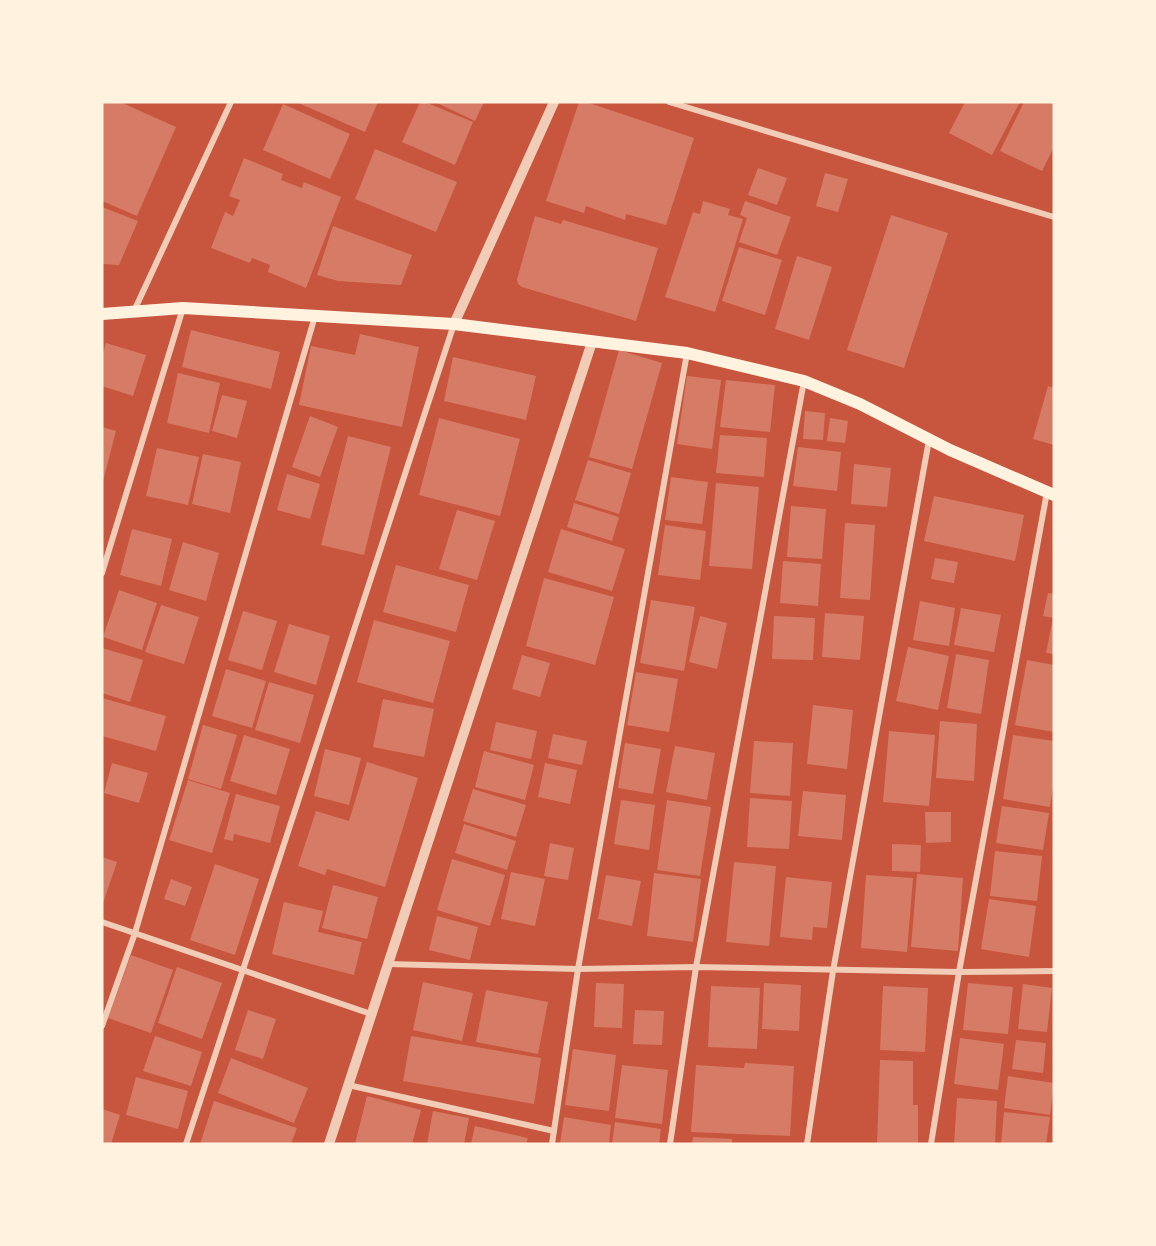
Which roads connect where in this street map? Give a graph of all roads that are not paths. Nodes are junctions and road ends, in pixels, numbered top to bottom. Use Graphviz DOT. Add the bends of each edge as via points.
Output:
graph roads {
  1 [pos="231,102"];
  2 [pos="554,102"];
  3 [pos="669,102"];
  4 [pos="1054,217"];
  5 [pos="183,308"];
  6 [pos="133,312"];
  7 [pos="102,314"];
  8 [pos="315,316"];
  9 [pos="454,324"];
  10 [pos="592,342"];
  11 [pos="687,353"];
  12 [pos="804,381"];
  13 [pos="929,440"];
  14 [pos="1051,493"];
  15 [pos="102,573"];
  16 [pos="102,922"];
  17 [pos="135,933"];
  18 [pos="388,964"];
  19 [pos="696,967"];
  20 [pos="578,969"];
  21 [pos="833,970"];
  22 [pos="244,971"];
  23 [pos="1054,971"];
  24 [pos="959,972"];
  25 [pos="371,1014"];
  26 [pos="102,1026"];
  27 [pos="348,1085"];
  28 [pos="554,1131"];
  29 [pos="186,1144"];
  30 [pos="328,1144"];
  31 [pos="552,1144"];
  32 [pos="670,1144"];
  33 [pos="807,1144"];
  34 [pos="931,1144"];
  1 -- 6 [label="street"];
  2 -- 9 [label="street"];
  3 -- 4 [label="street"];
  5 -- 6 [label="main road"];
  5 -- 8 [label="main road"];
  5 -- 15 [label="street"];
  6 -- 7 [label="main road"];
  8 -- 9 [label="main road"];
  8 -- 17 [label="street"];
  9 -- 10 [label="main road"];
  9 -- 22 [label="street"];
  10 -- 11 [label="main road"];
  10 -- 18 [label="street"];
  11 -- 12 [label="main road"];
  11 -- 20 [label="street"];
  12 -- 13 [label="main road" via="860,404"];
  12 -- 19 [label="street"];
  13 -- 14 [label="main road"];
  13 -- 21 [label="street"];
  14 -- 24 [label="street"];
  16 -- 17 [label="street"];
  17 -- 22 [label="street"];
  17 -- 26 [label="street"];
  18 -- 20 [label="street"];
  18 -- 25 [label="street"];
  19 -- 20 [label="street"];
  19 -- 21 [label="street"];
  19 -- 32 [label="street"];
  20 -- 28 [label="street"];
  21 -- 24 [label="street"];
  21 -- 33 [label="street"];
  22 -- 25 [label="street"];
  22 -- 29 [label="street"];
  23 -- 24 [label="street"];
  24 -- 34 [label="street"];
  25 -- 27 [label="street"];
  27 -- 28 [label="street"];
  27 -- 30 [label="street"];
  28 -- 31 [label="street"];
}
